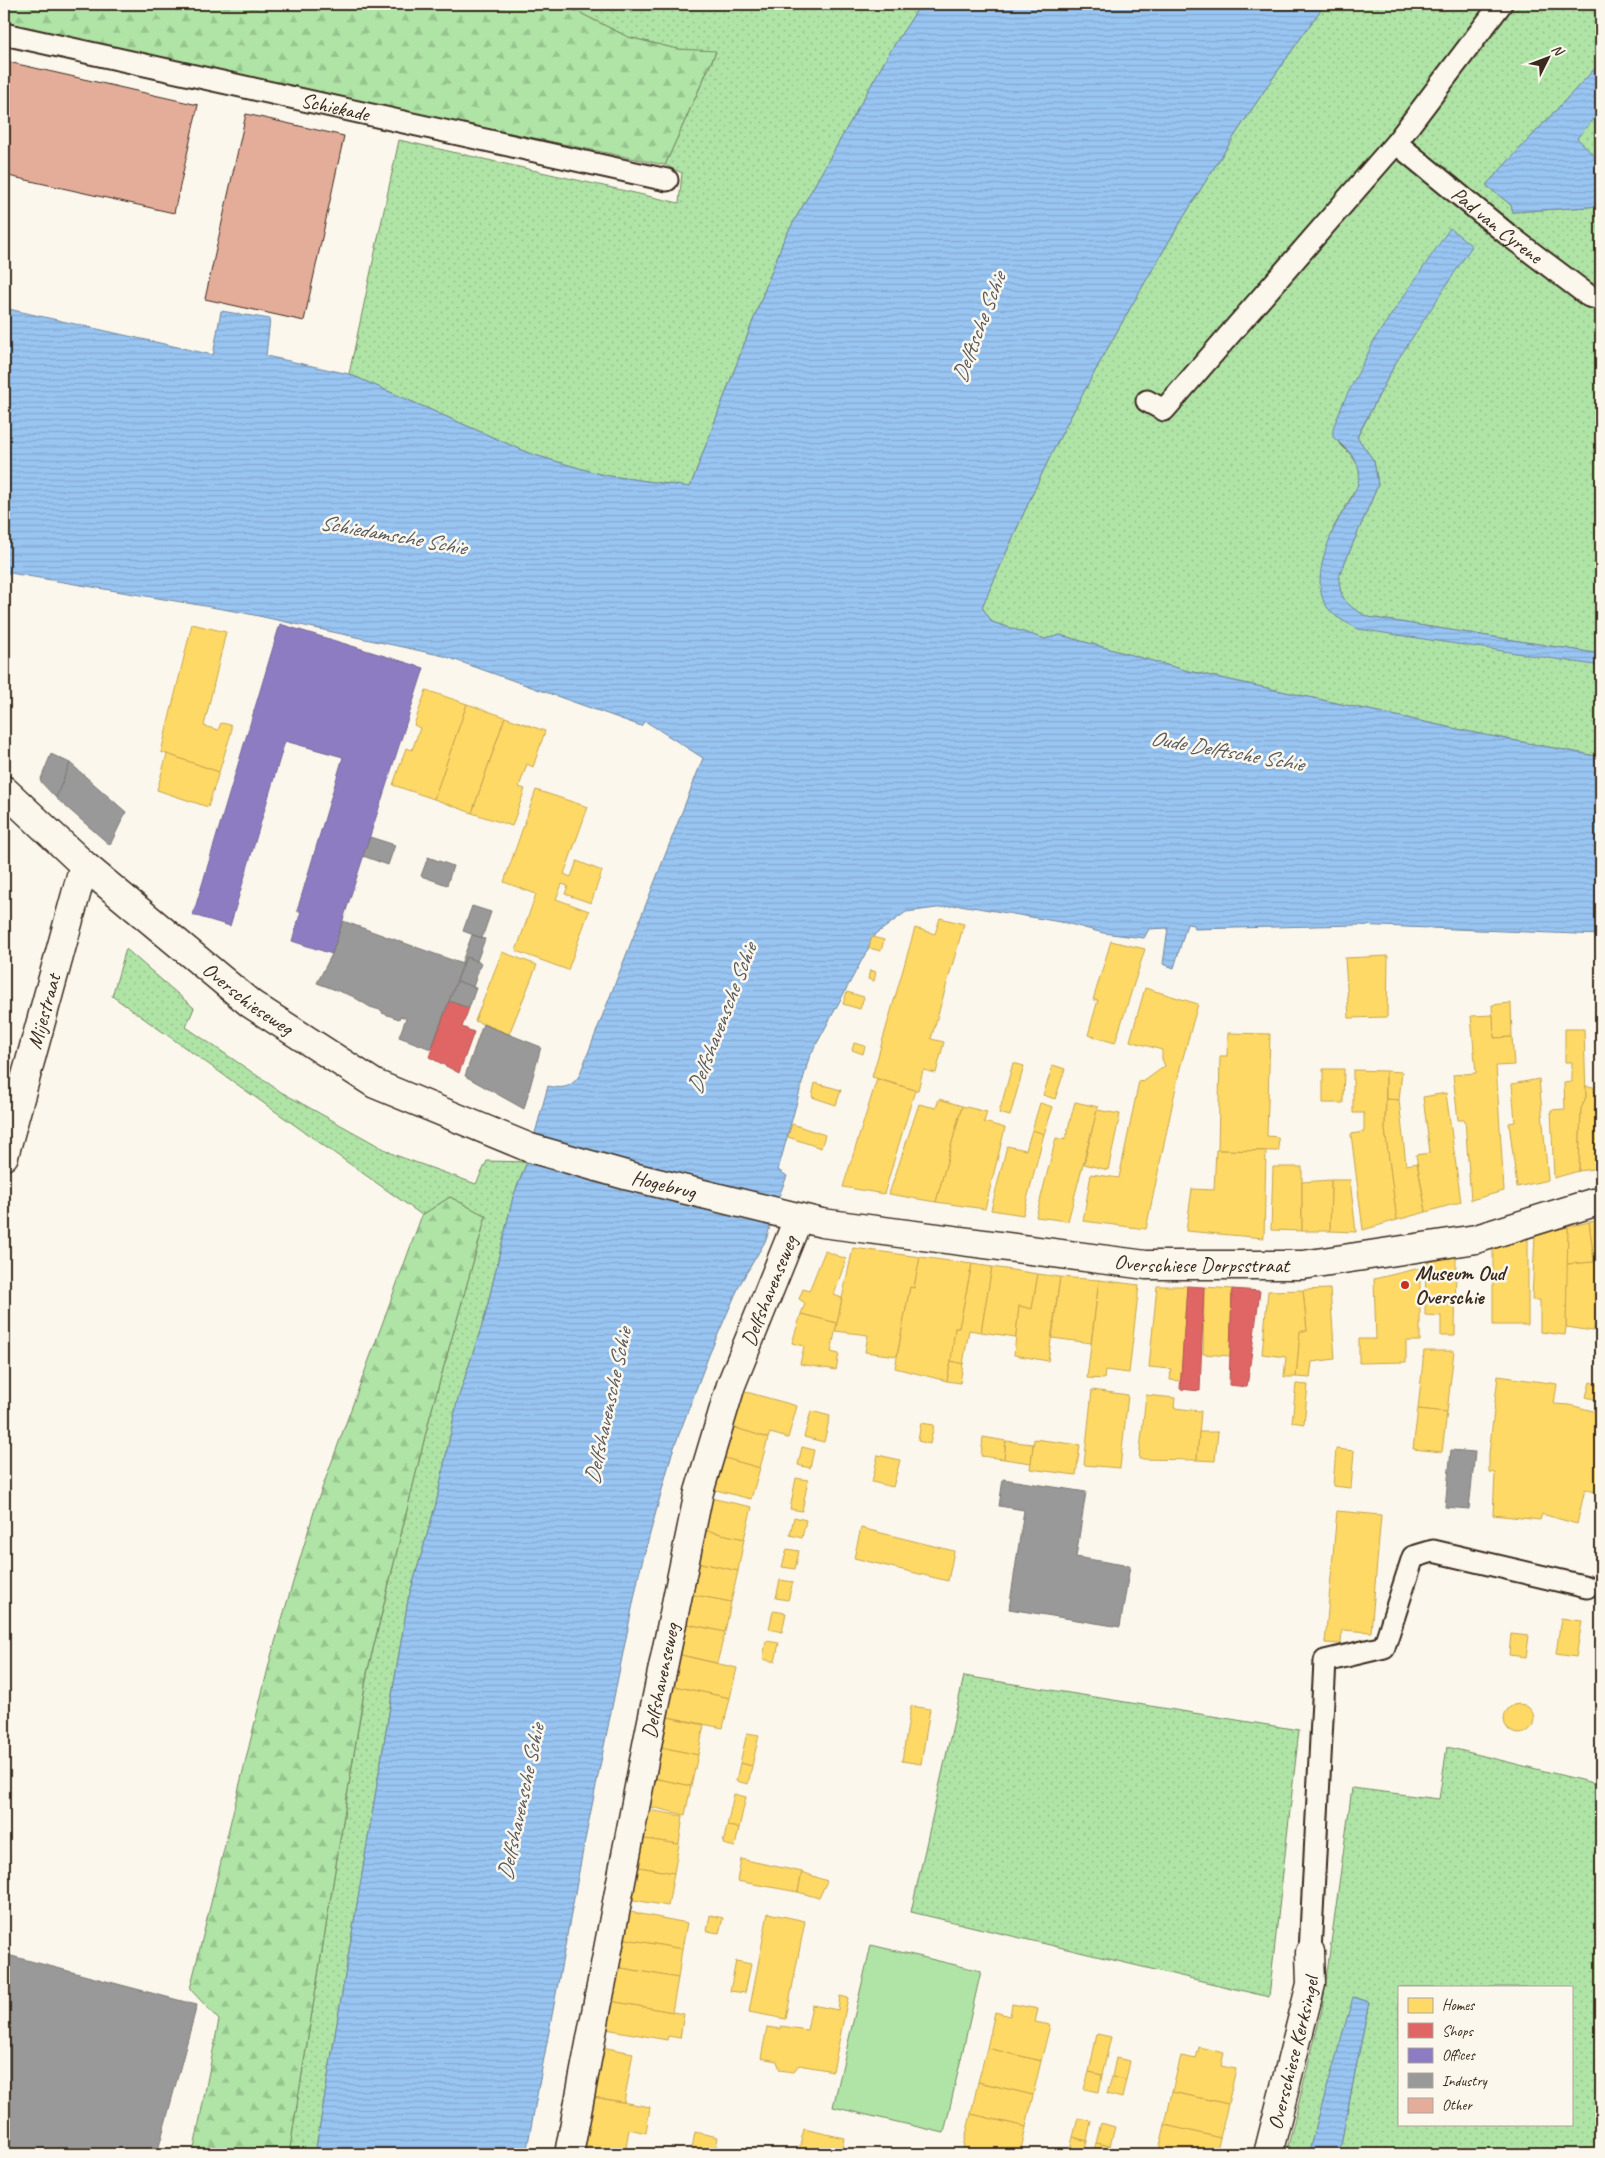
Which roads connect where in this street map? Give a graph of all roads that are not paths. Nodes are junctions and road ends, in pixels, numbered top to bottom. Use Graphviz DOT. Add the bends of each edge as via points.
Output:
graph roads {
  1 [pos="1502,4"];
  2 [pos="4,34"];
  3 [pos="1396,143"];
  4 [pos="667,180"];
  5 [pos="1601,299"];
  6 [pos="1147,402"];
  7 [pos="4,790"];
  8 [pos="84,865"];
  9 [pos="530,1148"];
  10 [pos="4,1156"];
  11 [pos="1601,1203"];
  12 [pos="787,1216"];
  13 [pos="1587,1587"];
  14 [pos="1310,1952"];
  15 [pos="569,2154"];
  16 [pos="1268,2154"];
  1 -- 3 [label="lane"];
  2 -- 4 [label="lane, Schiekade"];
  3 -- 5 [label="lane, Pad van Cyrene" via="1507,234 1589,296"];
  3 -- 6 [label="lane" via="1164,410"];
  7 -- 8 [label="street, Overschieseweg"];
  8 -- 9 [label="street, Overschieseweg" via="251,1004 375,1084"];
  8 -- 10 [label="street, Mijestraat"];
  9 -- 12 [label="street, Hogebrug"];
  11 -- 12 [label="street, Overschiese Dorpsstraat" via="1476,1239 1303,1265 1146,1265"];
  12 -- 15 [label="street, Delfshavenseweg" via="699,1492"];
  13 -- 14 [label="lane" via="1433,1551 1413,1557 1384,1647 1325,1661"];
  14 -- 16 [label="street, Overschiese Kerksingel" via="1311,1984"];
}
